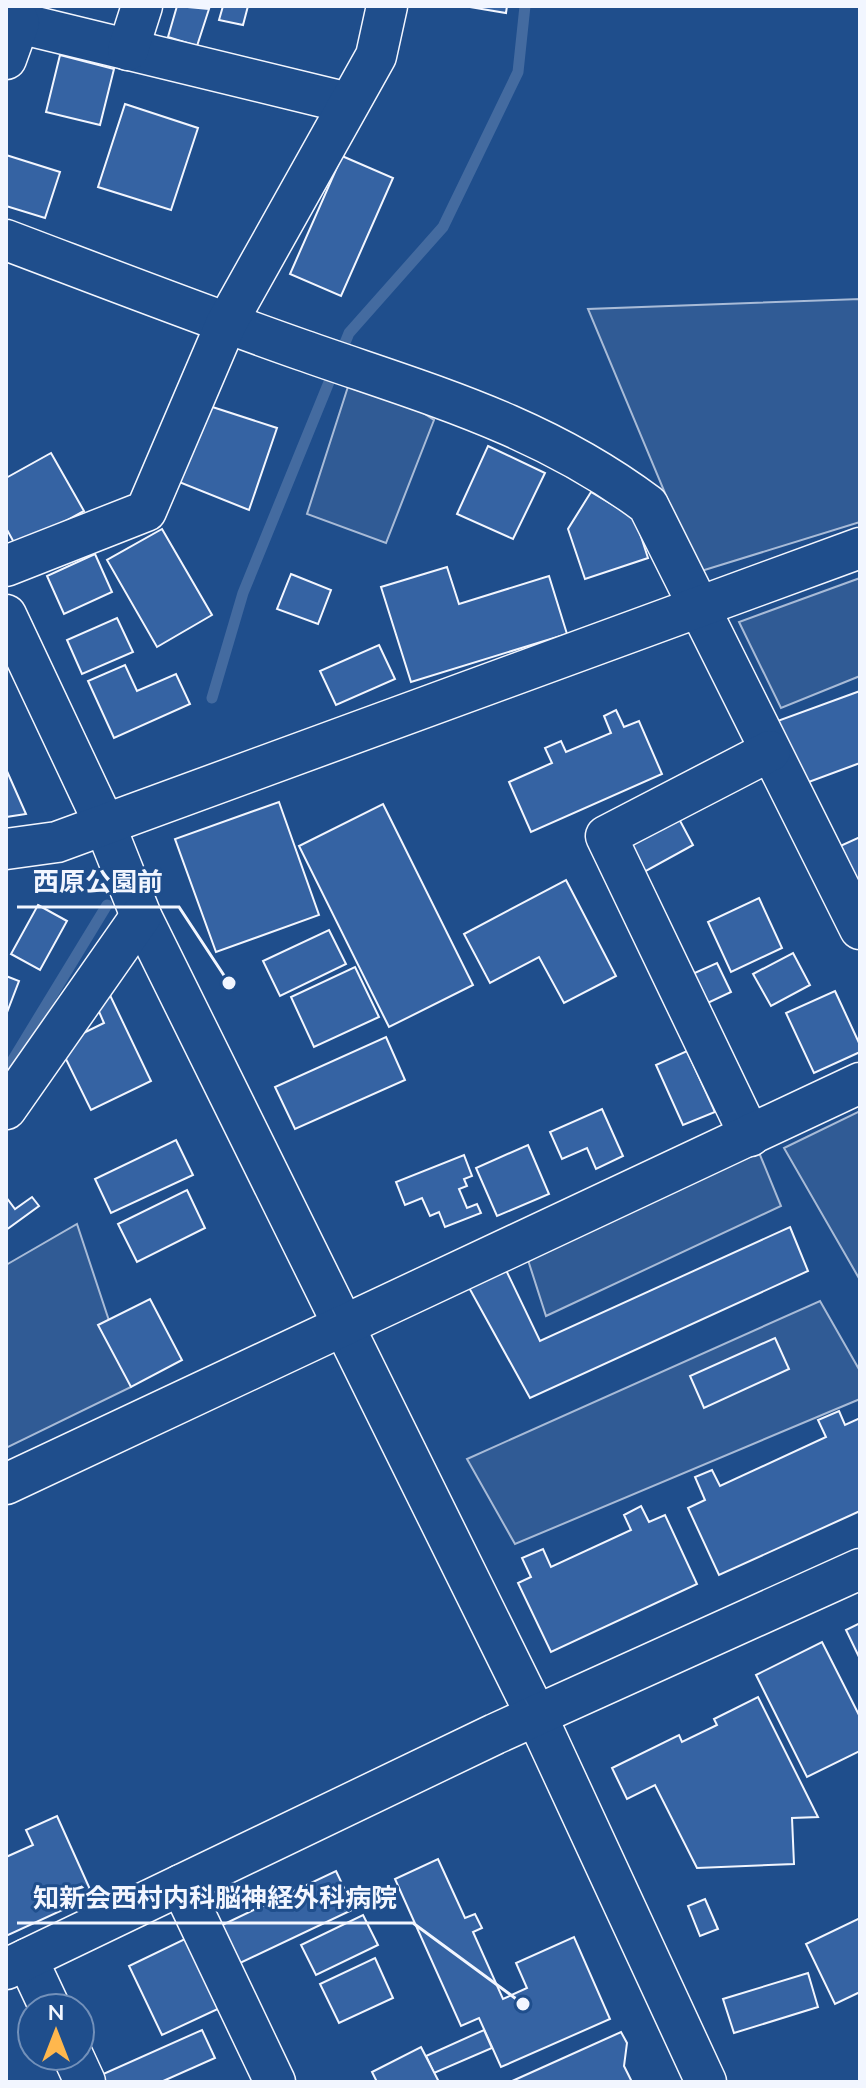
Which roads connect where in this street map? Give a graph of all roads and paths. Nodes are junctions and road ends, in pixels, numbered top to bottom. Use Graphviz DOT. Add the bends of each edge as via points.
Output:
graph roads {
  1 [pos="142,6"];
  2 [pos="387,6"];
  3 [pos="13,29"];
  4 [pos="128,50"];
  5 [pos="348,103"];
  6 [pos="6,240"];
  7 [pos="226,324"];
  8 [pos="860,548"];
  9 [pos="6,566"];
  10 [pos="697,607"];
  11 [pos="6,615"];
  12 [pos="770,751"];
  13 [pos="104,823"];
  14 [pos="6,849"];
  15 [pos="141,916"];
  16 [pos="860,929"];
  17 [pos="860,1083"];
  18 [pos="6,1109"];
  19 [pos="750,1136"];
  20 [pos="345,1325"];
  21 [pos="6,1484"];
  22 [pos="860,1569"];
  23 [pos="536,1715"];
  24 [pos="181,1885"];
  25 [pos="16,1964"];
  26 [pos="38,1992"];
  27 [pos="275,2082"];
  28 [pos="706,2082"];
  1 -- 4 [label="street"];
  2 -- 5 [label="street" via="376,56"];
  3 -- 4 [label="street"];
  4 -- 5 [label="street"];
  5 -- 7 [label="street"];
  6 -- 7 [label="street"];
  7 -- 9 [label="street" via="146,511"];
  7 -- 10 [label="street" via="511,423 601,470 648,505"];
  8 -- 10 [label="street"];
  10 -- 12 [label="street"];
  10 -- 13 [label="street"];
  11 -- 13 [label="street"];
  12 -- 16 [label="street"];
  12 -- 19 [label="street" via="606,836"];
  13 -- 14 [label="street" via="57,842"];
  13 -- 15 [label="street"];
  15 -- 18 [label="street"];
  15 -- 20 [label="street"];
  17 -- 19 [label="street"];
  19 -- 20 [label="street"];
  20 -- 21 [label="street"];
  20 -- 23 [label="street"];
  22 -- 23 [label="street"];
  23 -- 24 [label="street"];
  23 -- 28 [label="street"];
  24 -- 25 [label="street"];
  24 -- 27 [label="street"];
  25 -- 26 [label="street"];
}
